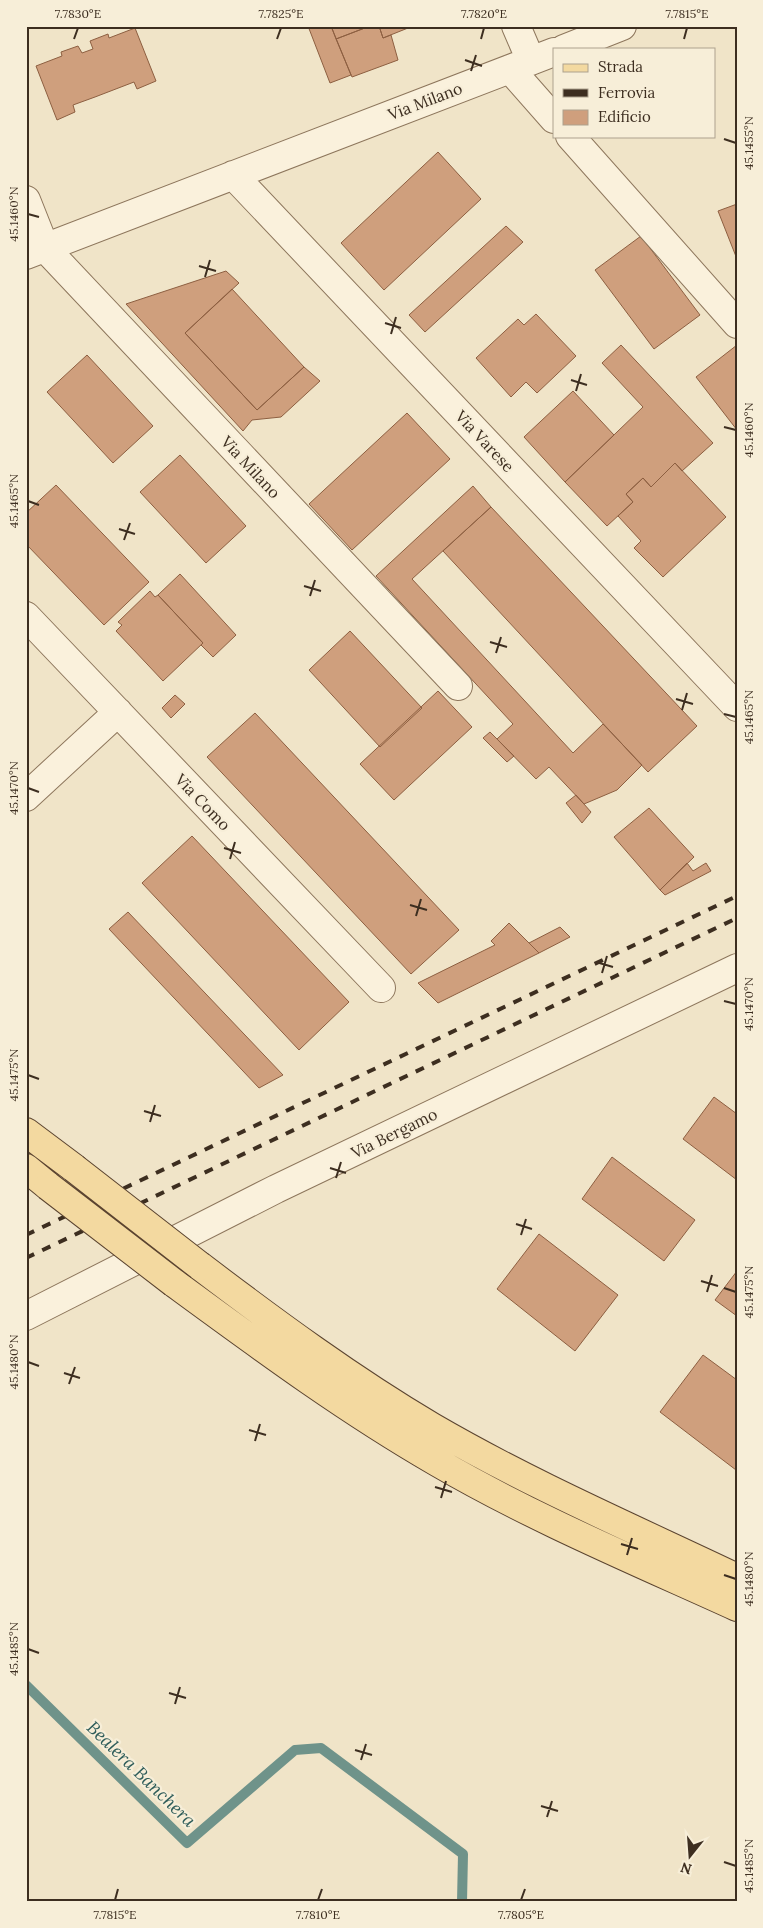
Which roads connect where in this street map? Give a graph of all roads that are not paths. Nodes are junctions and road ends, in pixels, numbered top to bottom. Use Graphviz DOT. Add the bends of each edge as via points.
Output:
graph roads {
  1 [pos="516,26"];
  2 [pos="622,26"];
  3 [pos="567,48"];
  4 [pos="532,61"];
  5 [pos="553,116"];
  6 [pos="572,138"];
  7 [pos="234,175"];
  8 [pos="26,200"];
  9 [pos="36,252"];
  10 [pos="737,324"];
  11 [pos="26,616"];
  12 [pos="458,686"];
  13 [pos="737,707"];
  14 [pos="118,712"];
  15 [pos="26,796"];
  16 [pos="737,968"];
  17 [pos="381,988"];
  18 [pos="26,1132"];
  19 [pos="26,1168"];
  20 [pos="26,1316"];
  21 [pos="737,1578"];
  22 [pos="737,1608"];
  1 -- 4 [label="street"];
  2 -- 3 [label="street"];
  4 -- 5 [label="street"];
  4 -- 7 [label="street, Via Milano"];
  6 -- 10 [label="street"];
  7 -- 9 [label="street, Via Milano"];
  7 -- 13 [label="street, Via Varese"];
  8 -- 9 [label="street"];
  9 -- 12 [label="street, Via Milano"];
  11 -- 14 [label="street, Via Como"];
  14 -- 15 [label="street"];
  14 -- 17 [label="street, Via Como"];
  16 -- 20 [label="street, Via Bergamo" via="276,1189"];
  18 -- 21 [label="main road, bridge" via="302,1343 360,1382 499,1464"];
  19 -- 22 [label="main road, bridge" via="174,1283 347,1407 438,1463 531,1512"];
}
